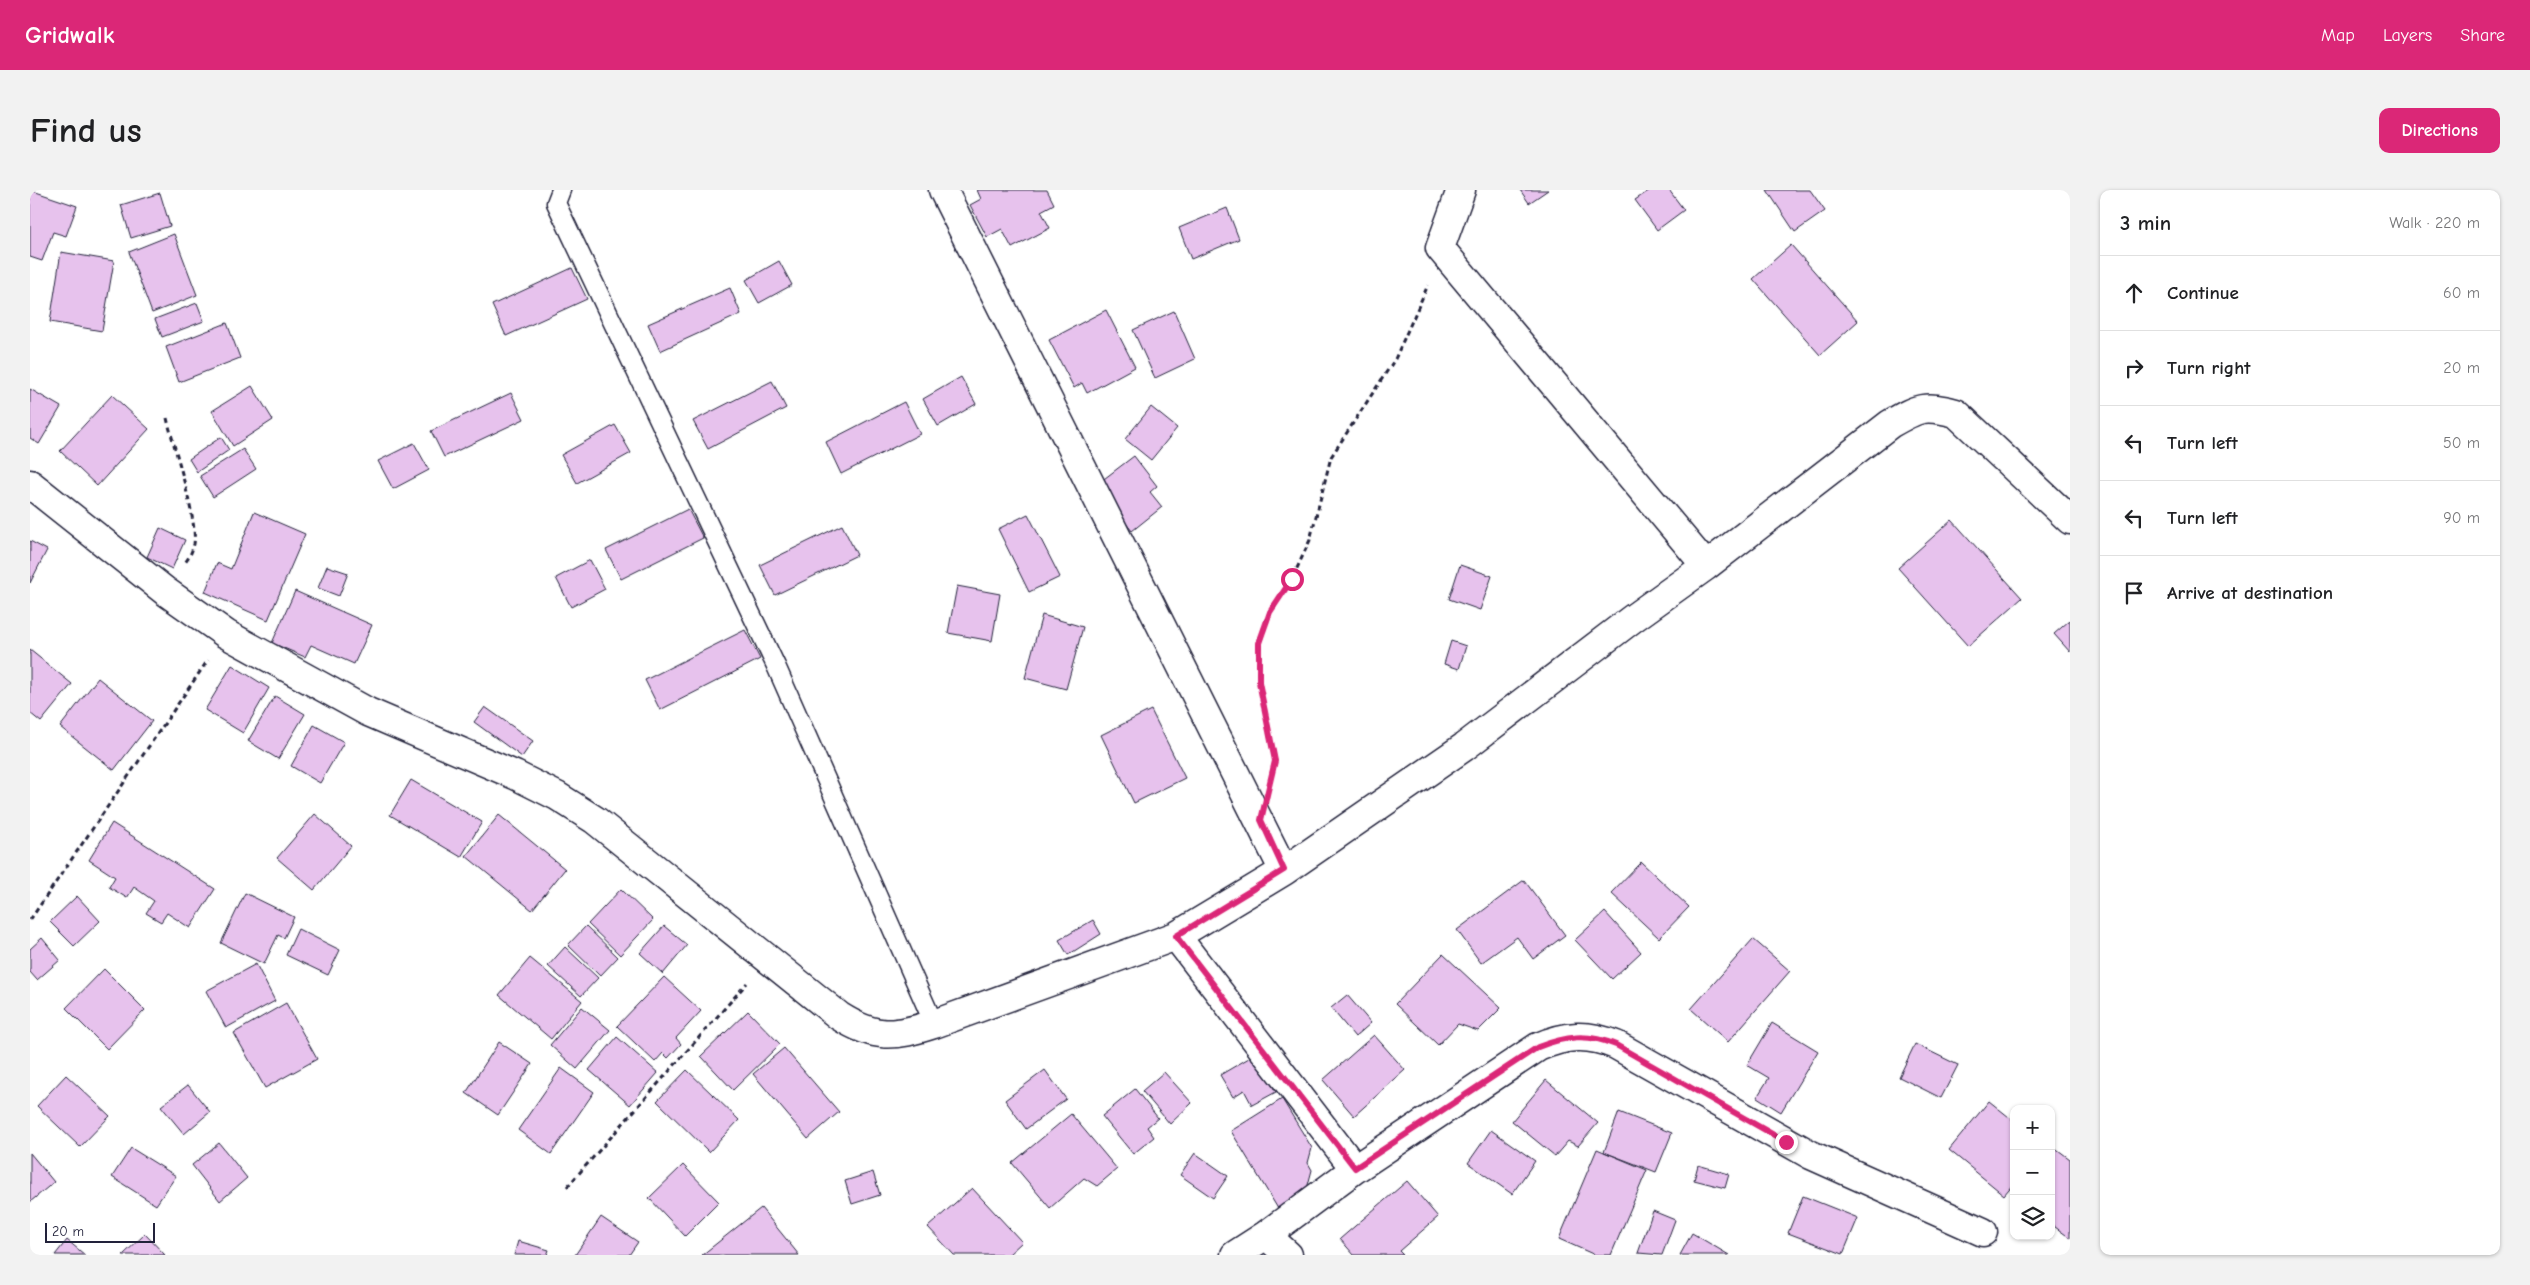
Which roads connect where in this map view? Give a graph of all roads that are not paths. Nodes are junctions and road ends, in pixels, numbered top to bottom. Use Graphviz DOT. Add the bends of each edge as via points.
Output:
graph roads {
  1 [pos="561,190"];
  2 [pos="943,190"];
  3 [pos="1461,190"];
  4 [pos="30,484"];
  5 [pos="2070,520"];
  6 [pos="1706,566"];
  7 [pos="1284,870"];
  8 [pos="1176,936"];
  9 [pos="934,1024"];
  10 [pos="1355,1168"];
  11 [pos="1983,1232"];
  12 [pos="1266,1235"];
  13 [pos="1235,1255"];
  14 [pos="1288,1255"];
  1 -- 9 [label="lane" via="556,203 776,666"];
  2 -- 7 [label="street"];
  3 -- 6 [label="street" via="1440,248"];
  4 -- 9 [label="street" via="165,591 226,634 368,712 515,775 595,820 859,1029 885,1034 908,1032"];
  5 -- 6 [label="street" via="1956,413 1932,407 1912,411 1890,424"];
  6 -- 7 [label="street" via="1464,747"];
  7 -- 8 [label="street"];
  8 -- 9 [label="street"];
  8 -- 10 [label="street"];
  10 -- 11 [label="street" via="1538,1047 1570,1037 1596,1037 1616,1045 1811,1155"];
  10 -- 12 [label="street"];
  12 -- 13 [label="street"];
  12 -- 14 [label="street"];
}
